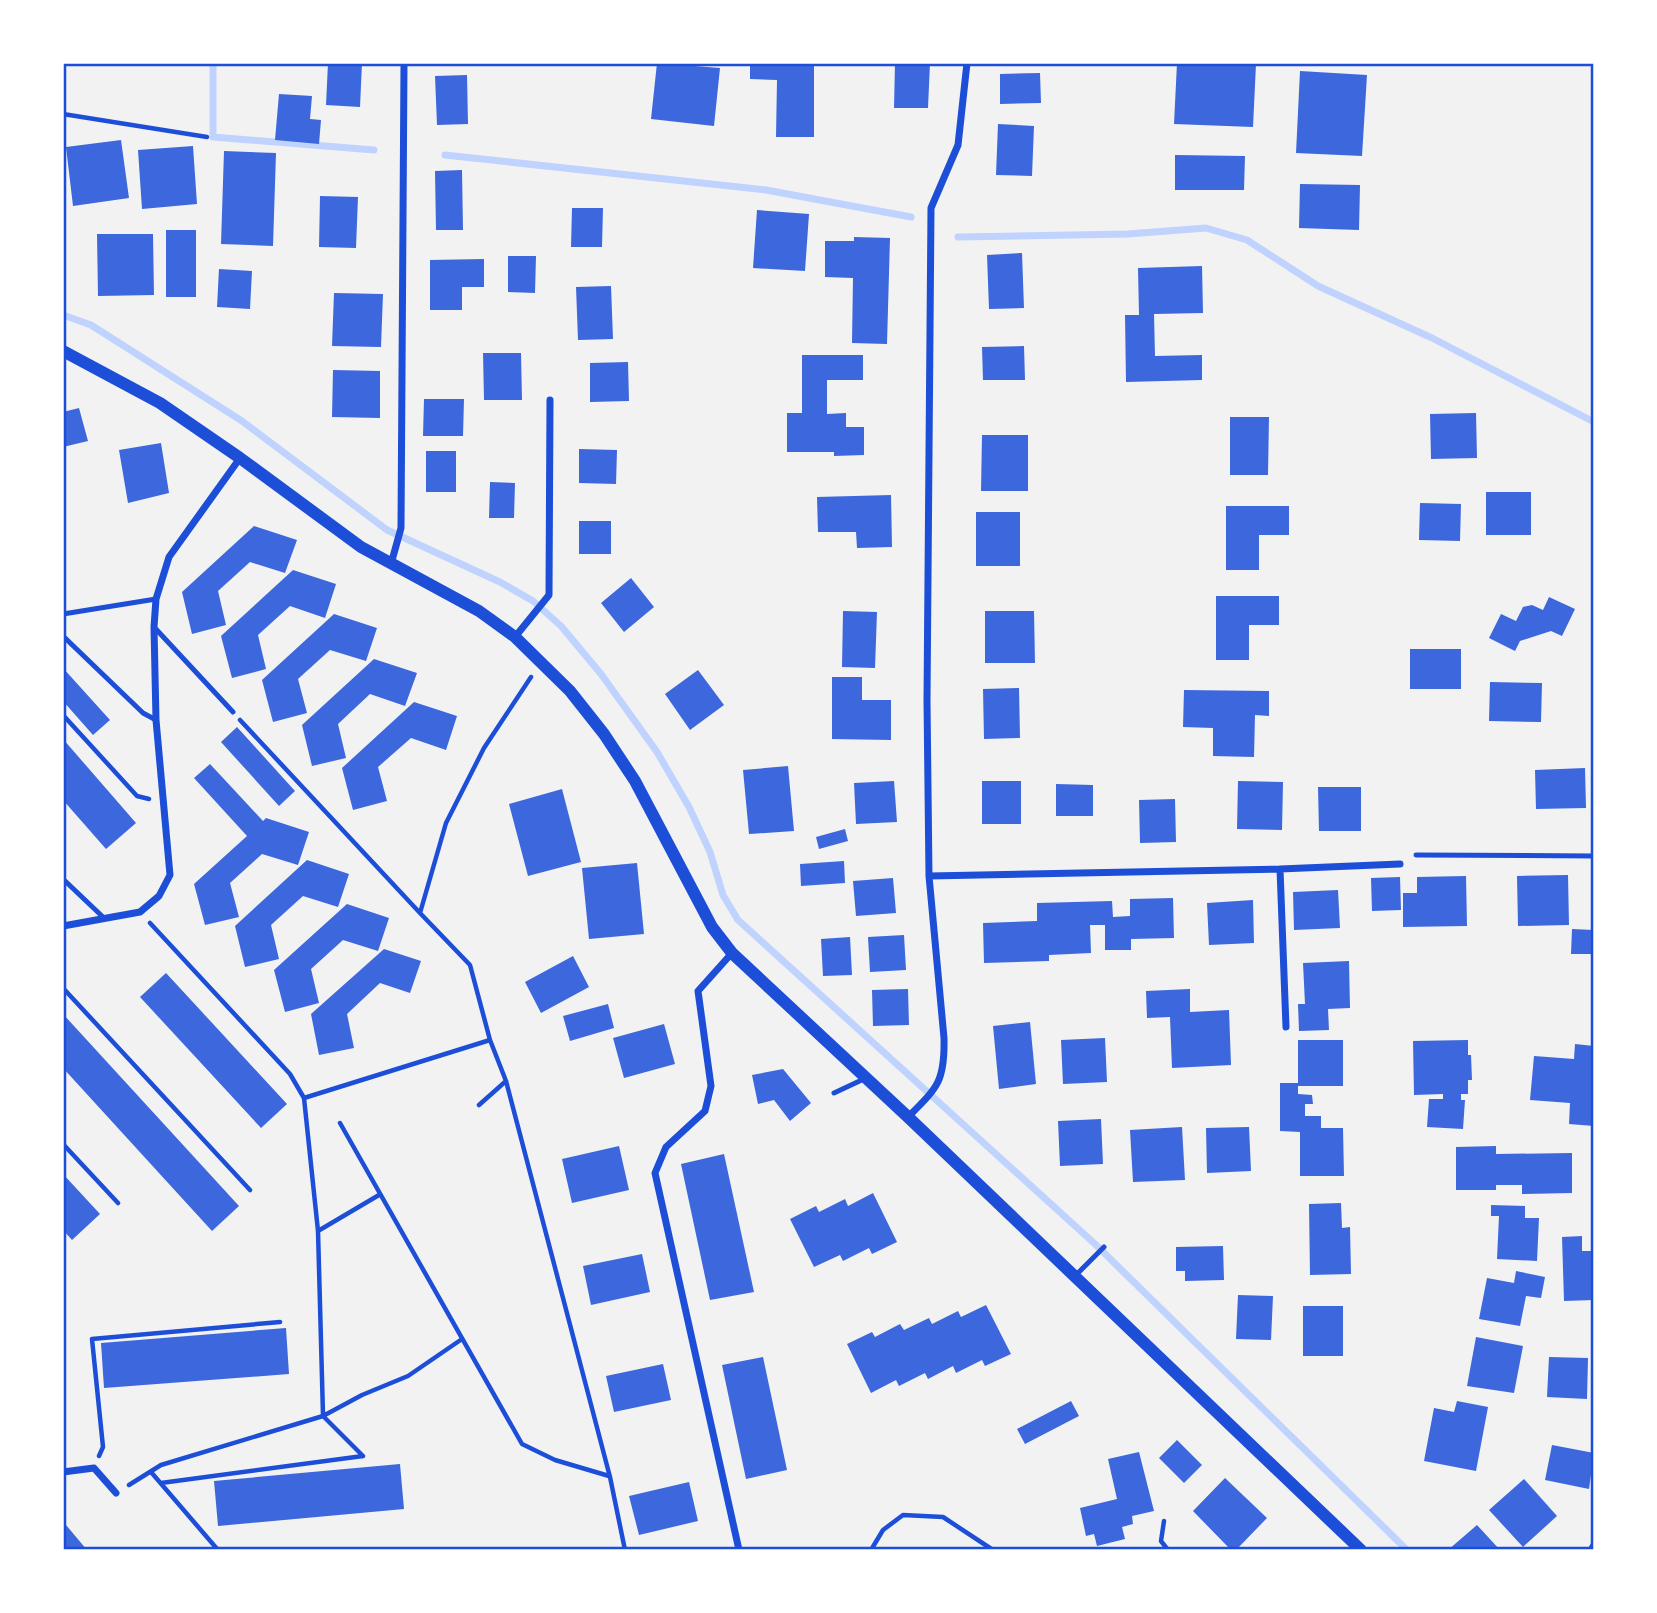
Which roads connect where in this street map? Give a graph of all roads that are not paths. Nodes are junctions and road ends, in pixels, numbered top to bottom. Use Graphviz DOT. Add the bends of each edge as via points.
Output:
graph roads {
  1 [pos="404,63"];
  2 [pos="967,63"];
  3 [pos="63,351"];
  4 [pos="550,400"];
  5 [pos="240,457"];
  6 [pos="391,564"];
  7 [pos="156,599"];
  8 [pos="63,614"];
  9 [pos="154,627"];
  10 [pos="63,636"];
  11 [pos="515,637"];
  12 [pos="233,712"];
  13 [pos="156,720"];
  14 [pos="1416,855"];
  15 [pos="1594,856"];
  16 [pos="1400,864"];
  17 [pos="1280,869"];
  18 [pos="929,876"];
  19 [pos="63,878"];
  20 [pos="104,918"];
  21 [pos="63,926"];
  22 [pos="732,953"];
  23 [pos="1286,1027"];
  24 [pos="866,1078"];
  25 [pos="834,1093"];
  26 [pos="908,1117"];
  27 [pos="1104,1247"];
  28 [pos="1074,1277"];
  29 [pos="63,1472"];
  30 [pos="116,1493"];
  31 [pos="1594,1545"];
  32 [pos="739,1550"];
  33 [pos="1361,1550"];
  34 [pos="1591,1550"];
  1 -- 6 [label="street" via="401,528"];
  2 -- 18 [label="street" via="958,145 931,208"];
  3 -- 5 [label="street" via="160,404"];
  4 -- 11 [label="street" via="549,595"];
  5 -- 6 [label="street"];
  5 -- 7 [label="street" via="169,557"];
  6 -- 11 [label="street" via="478,611"];
  7 -- 8 [label="lane"];
  7 -- 9 [label="street"];
  9 -- 12 [label="lane"];
  9 -- 13 [label="street"];
  10 -- 13 [label="lane" via="143,713"];
  11 -- 22 [label="street" via="570,691 604,734 635,781 712,927"];
  13 -- 20 [label="street" via="170,874 159,896 140,912"];
  14 -- 15 [label="lane"];
  16 -- 17 [label="street"];
  17 -- 18 [label="street"];
  17 -- 23 [label="street"];
  18 -- 26 [label="street" via="944,1038 943,1076"];
  19 -- 20 [label="lane"];
  20 -- 21 [label="street"];
  22 -- 24 [label="street"];
  22 -- 32 [label="street" via="698,991 711,1086 705,1111 666,1147 655,1173"];
  24 -- 25 [label="lane"];
  24 -- 26 [label="street"];
  26 -- 28 [label="street"];
  27 -- 28 [label="lane"];
  28 -- 33 [label="street"];
  29 -- 30 [label="street" via="94,1468"];
  31 -- 34 [label="street"];
}
